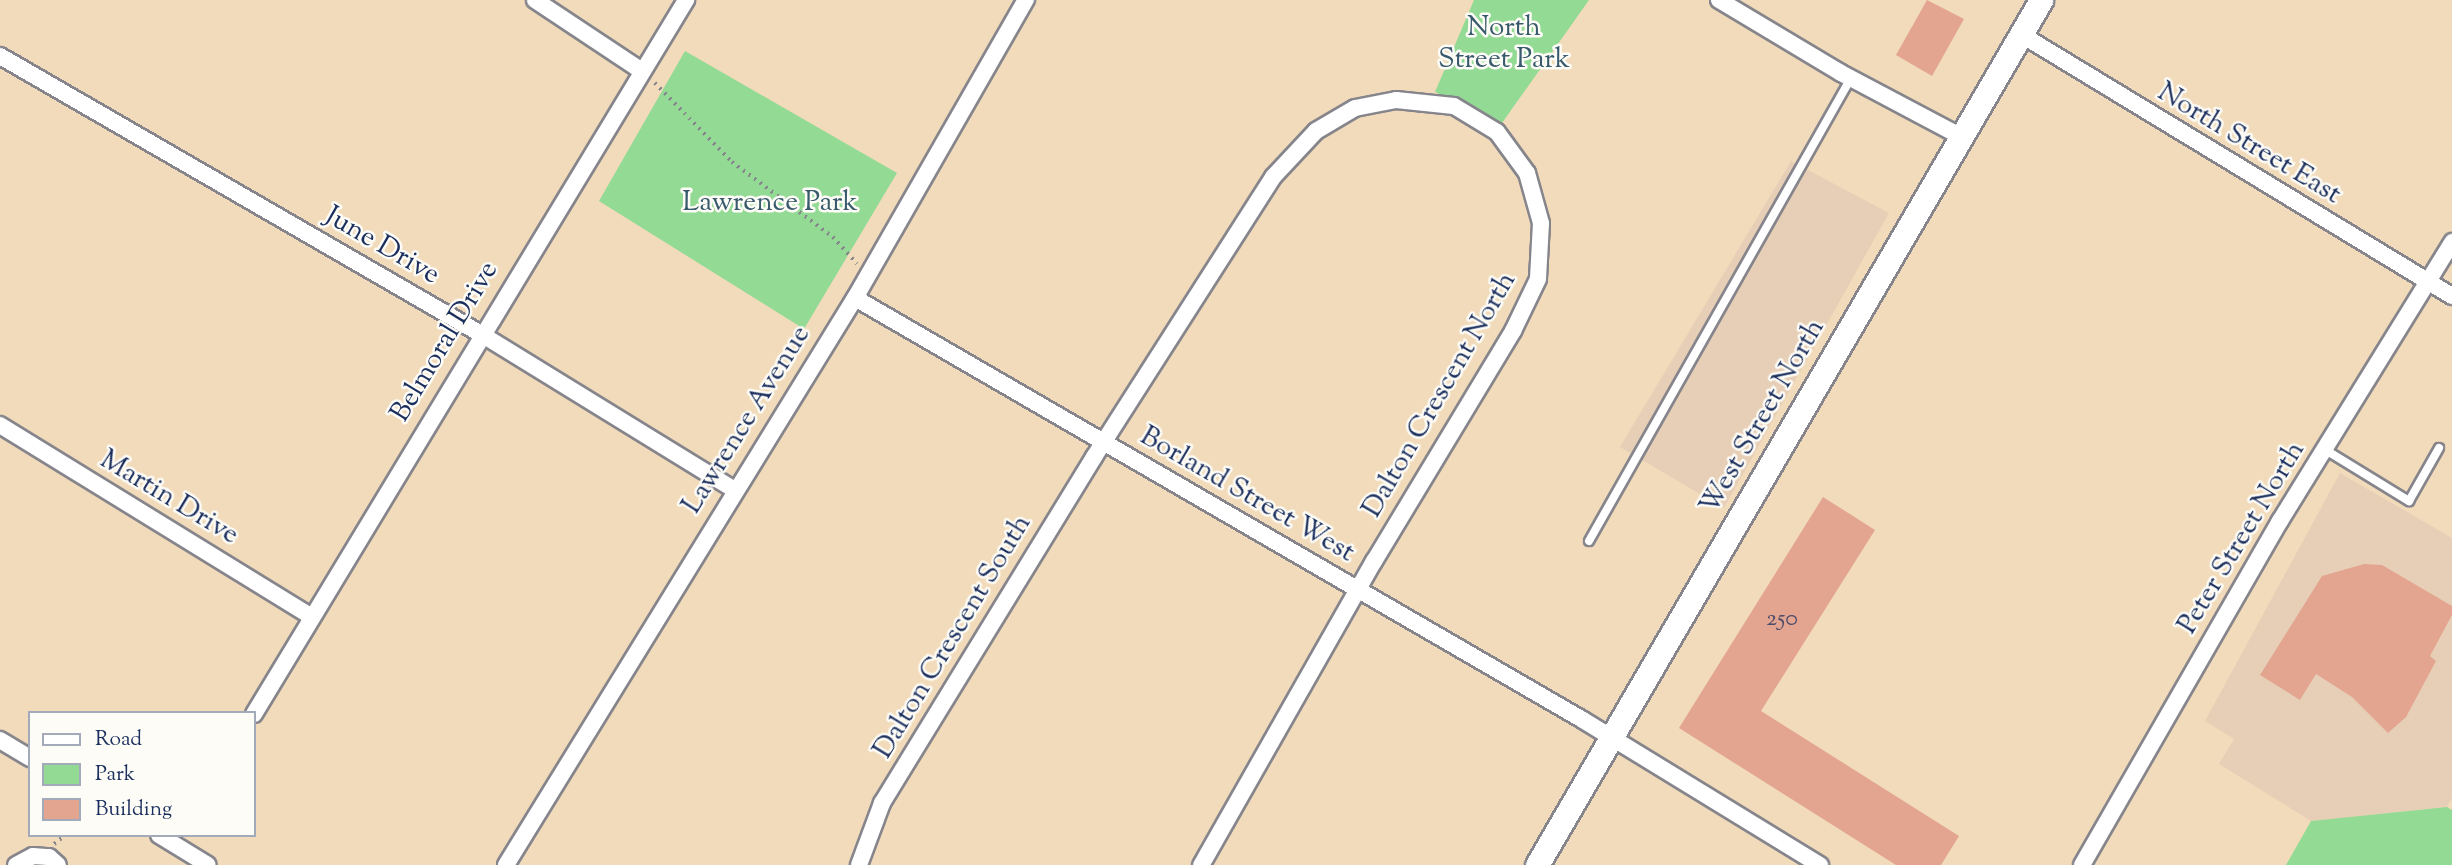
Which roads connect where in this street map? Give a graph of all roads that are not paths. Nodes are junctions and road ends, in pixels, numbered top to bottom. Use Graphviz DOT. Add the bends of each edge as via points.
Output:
graph roads {
  1 [pos="535,0"];
  2 [pos="686,0"];
  3 [pos="1026,0"];
  4 [pos="1719,0"];
  5 [pos="2041,0"];
  6 [pos="2022,34"];
  7 [pos="0,56"];
  8 [pos="642,71"];
  9 [pos="1851,78"];
  10 [pos="1962,137"];
  11 [pos="2452,242"];
  12 [pos="2428,282"];
  13 [pos="2452,296"];
  14 [pos="855,298"];
  15 [pos="481,334"];
  16 [pos="0,425"];
  17 [pos="1104,442"];
  18 [pos="2439,447"];
  19 [pos="2324,449"];
  20 [pos="733,489"];
  21 [pos="1589,541"];
  22 [pos="1359,590"];
  23 [pos="311,616"];
  24 [pos="256,711"];
  25 [pos="1611,738"];
  26 [pos="0,740"];
  27 [pos="28,757"];
  28 [pos="180,841"];
  29 [pos="16,865"];
  30 [pos="58,865"];
  31 [pos="208,865"];
  32 [pos="506,865"];
  33 [pos="859,865"];
  34 [pos="1201,865"];
  35 [pos="1537,865"];
  36 [pos="1820,865"];
  37 [pos="2082,865"];
  1 -- 8 [label="street"];
  2 -- 8 [label="street, Belmoral Drive"];
  3 -- 14 [label="street, Lawrence Avenue"];
  4 -- 9 [label="street"];
  5 -- 6 [label="main road, West Street North"];
  6 -- 10 [label="main road, West Street North"];
  6 -- 12 [label="street, North Street East"];
  7 -- 15 [label="street, June Drive"];
  8 -- 15 [label="street, Belmoral Drive"];
  9 -- 10 [label="street"];
  9 -- 21 [label="lane"];
  10 -- 25 [label="main road, West Street North"];
  11 -- 12 [label="street, Peter Street North"];
  12 -- 13 [label="street, North Street East"];
  12 -- 19 [label="street, Peter Street North"];
  14 -- 17 [label="street, Borland Street West"];
  14 -- 20 [label="street, Lawrence Avenue"];
  15 -- 20 [label="street, June Drive"];
  15 -- 23 [label="street, Belmoral Drive"];
  16 -- 23 [label="street, Martin Drive"];
  17 -- 22 [label="street, Borland Street West"];
  17 -- 22 [label="street, Dalton Crescent North" via="1255,202 1316,131 1354,108 1396,100 1454,106 1477,118 1516,153 1537,199 1541,223 1538,279 1513,331"];
  17 -- 33 [label="street, Dalton Crescent South" via="882,803"];
  18 -- 19 [label="lane" via="2409,501"];
  19 -- 37 [label="street, Peter Street North"];
  20 -- 32 [label="street, Lawrence Avenue"];
  22 -- 25 [label="street, Borland Street West"];
  22 -- 34 [label="street"];
  23 -- 24 [label="street, Belmoral Drive"];
  25 -- 35 [label="main road, West Street North"];
  25 -- 36 [label="street, Borland Street West"];
  26 -- 27 [label="street"];
  28 -- 31 [label="street"];
  29 -- 30 [label="street" via="33,856 49,857"];
}
